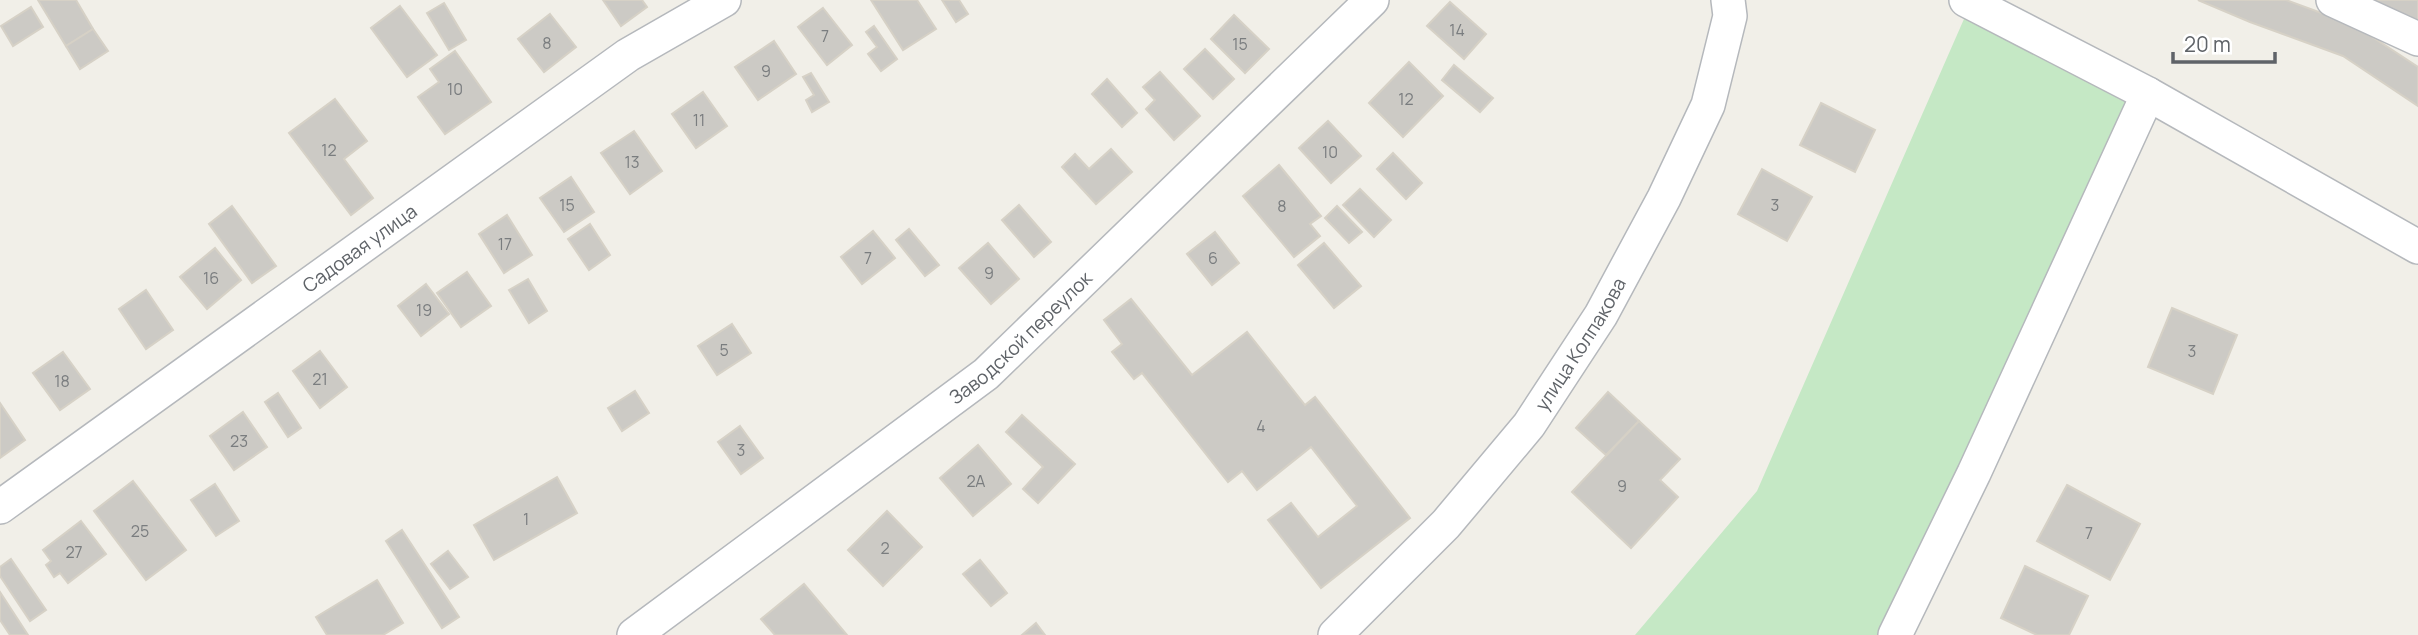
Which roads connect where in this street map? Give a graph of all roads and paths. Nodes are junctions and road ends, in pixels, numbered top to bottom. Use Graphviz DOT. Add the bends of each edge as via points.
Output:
graph roads {
  1 [pos="724,0"];
  2 [pos="1372,0"];
  3 [pos="1728,0"];
  4 [pos="1966,0"];
  5 [pos="2333,0"];
  6 [pos="2418,39"];
  7 [pos="2148,94"];
  8 [pos="2418,247"];
  9 [pos="0,507"];
  10 [pos="634,635"];
  11 [pos="1335,635"];
  12 [pos="1895,635"];
  1 -- 9 [label="street, Садовая улица" via="628,55"];
  2 -- 10 [label="street, Заводской переулок" via="986,374"];
  3 -- 11 [label="street, улица Колпакова" via="1730,16 1708,106 1601,314 1529,425 1471,495"];
  4 -- 7 [label="street"];
  5 -- 6 [label="street"];
  7 -- 8 [label="street"];
  7 -- 12 [label="street"];
}
